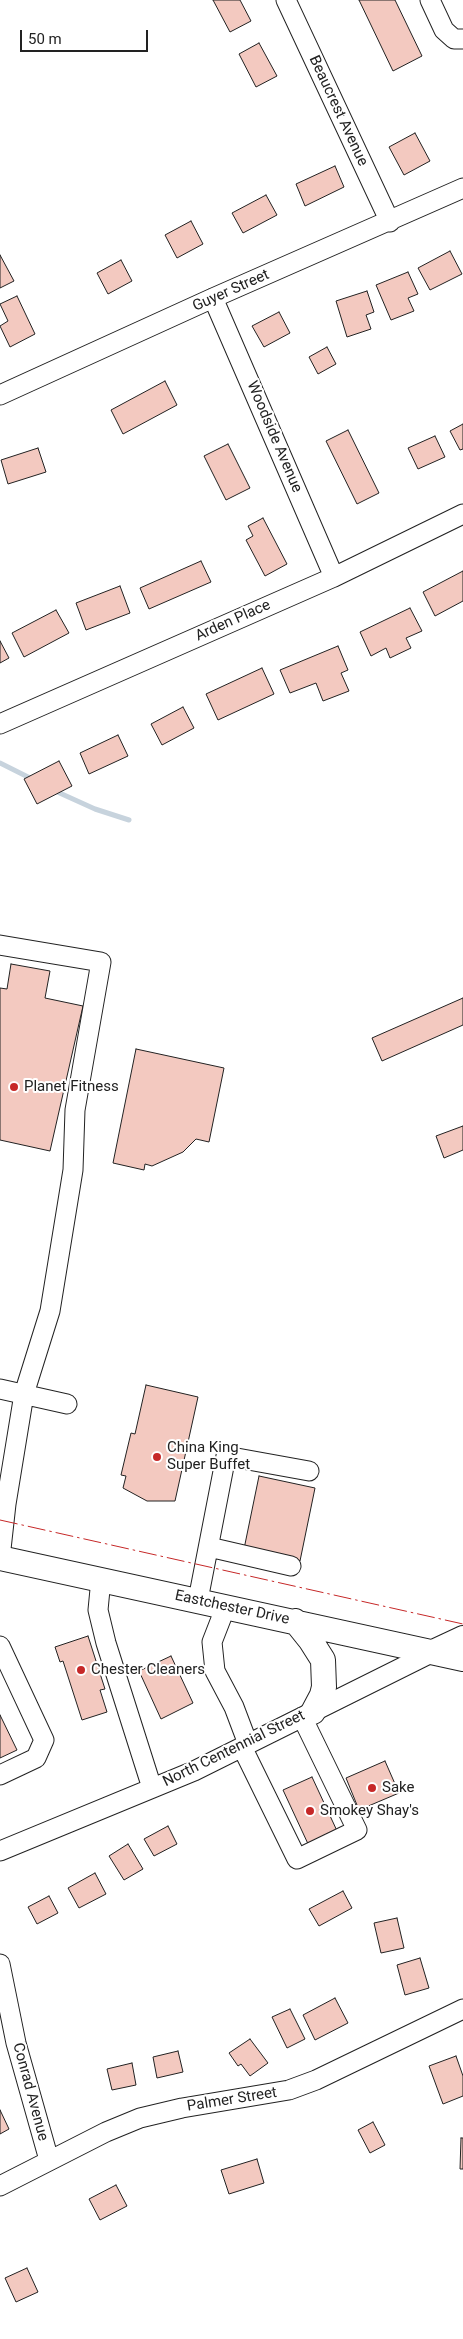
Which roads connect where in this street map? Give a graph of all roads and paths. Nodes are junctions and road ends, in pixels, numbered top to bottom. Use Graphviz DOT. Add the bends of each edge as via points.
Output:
graph roads {
  1 [pos="286,0"];
  2 [pos="430,0"];
  3 [pos="463,40"];
  4 [pos="463,188"];
  5 [pos="390,222"];
  6 [pos="214,298"];
  7 [pos="0,395"];
  8 [pos="463,514"];
  9 [pos="334,577"];
  10 [pos="0,724"];
  11 [pos="0,945"];
  12 [pos="0,1389"];
  13 [pos="24,1394"];
  14 [pos="67,1404"];
  15 [pos="309,1471"];
  16 [pos="209,1547"];
  17 [pos="0,1558"];
  18 [pos="292,1566"];
  19 [pos="102,1579"];
  20 [pos="198,1600"];
  21 [pos="226,1606"];
  22 [pos="295,1622"];
  23 [pos="463,1638"];
  24 [pos="0,1646"];
  25 [pos="434,1652"];
  26 [pos="463,1659"];
  27 [pos="307,1714"];
  28 [pos="245,1746"];
  29 [pos="25,1763"];
  30 [pos="0,1765"];
  31 [pos="0,1775"];
  32 [pos="152,1788"];
  33 [pos="0,1851"];
  34 [pos="0,1964"];
  35 [pos="463,2009"];
  36 [pos="48,2160"];
  37 [pos="0,2186"];
  1 -- 5 [label="street, Beaucrest Avenue"];
  2 -- 3 [label="street" via="444,30 454,39"];
  4 -- 5 [label="street, Guyer Street"];
  5 -- 6 [label="street, Guyer Street"];
  6 -- 7 [label="street, Guyer Street"];
  6 -- 9 [label="street, Woodside Avenue"];
  8 -- 9 [label="street, Arden Place"];
  9 -- 10 [label="street, Arden Place"];
  11 -- 13 [label="street" via="100,962 75,1110 74,1170 50,1311"];
  12 -- 13 [label="street"];
  13 -- 14 [label="street"];
  13 -- 17 [label="street"];
  15 -- 16 [label="street" via="226,1456"];
  16 -- 18 [label="street"];
  16 -- 20 [label="street"];
  17 -- 19 [label="main road, Eastchester Drive"];
  19 -- 20 [label="main road, Eastchester Drive"];
  19 -- 32 [label="street" via="98,1610"];
  20 -- 21 [label="main road, Eastchester Drive"];
  21 -- 22 [label="main road, Eastchester Drive"];
  21 -- 28 [label="street" via="212,1642 215,1671 234,1708"];
  22 -- 25 [label="main road, Eastchester Drive"];
  22 -- 27 [label="main road" via="323,1660 322,1695"];
  23 -- 25 [label="main road, North Centennial Street"];
  24 -- 29 [label="street" via="44,1740 36,1758"];
  25 -- 26 [label="main road, Eastchester Drive"];
  25 -- 27 [label="street, North Centennial Street"];
  27 -- 28 [label="street, North Centennial Street"];
  27 -- 28 [label="street" via="356,1830 298,1859"];
  28 -- 32 [label="street, North Centennial Street"];
  29 -- 30 [label="street" via="13,1758"];
  29 -- 31 [label="street"];
  32 -- 33 [label="street, North Centennial Street"];
  34 -- 36 [label="street, Conrad Avenue" via="16,2044"];
  35 -- 36 [label="street, Palmer Street" via="289,2090 140,2118"];
  36 -- 37 [label="street, Palmer Street"];
}
